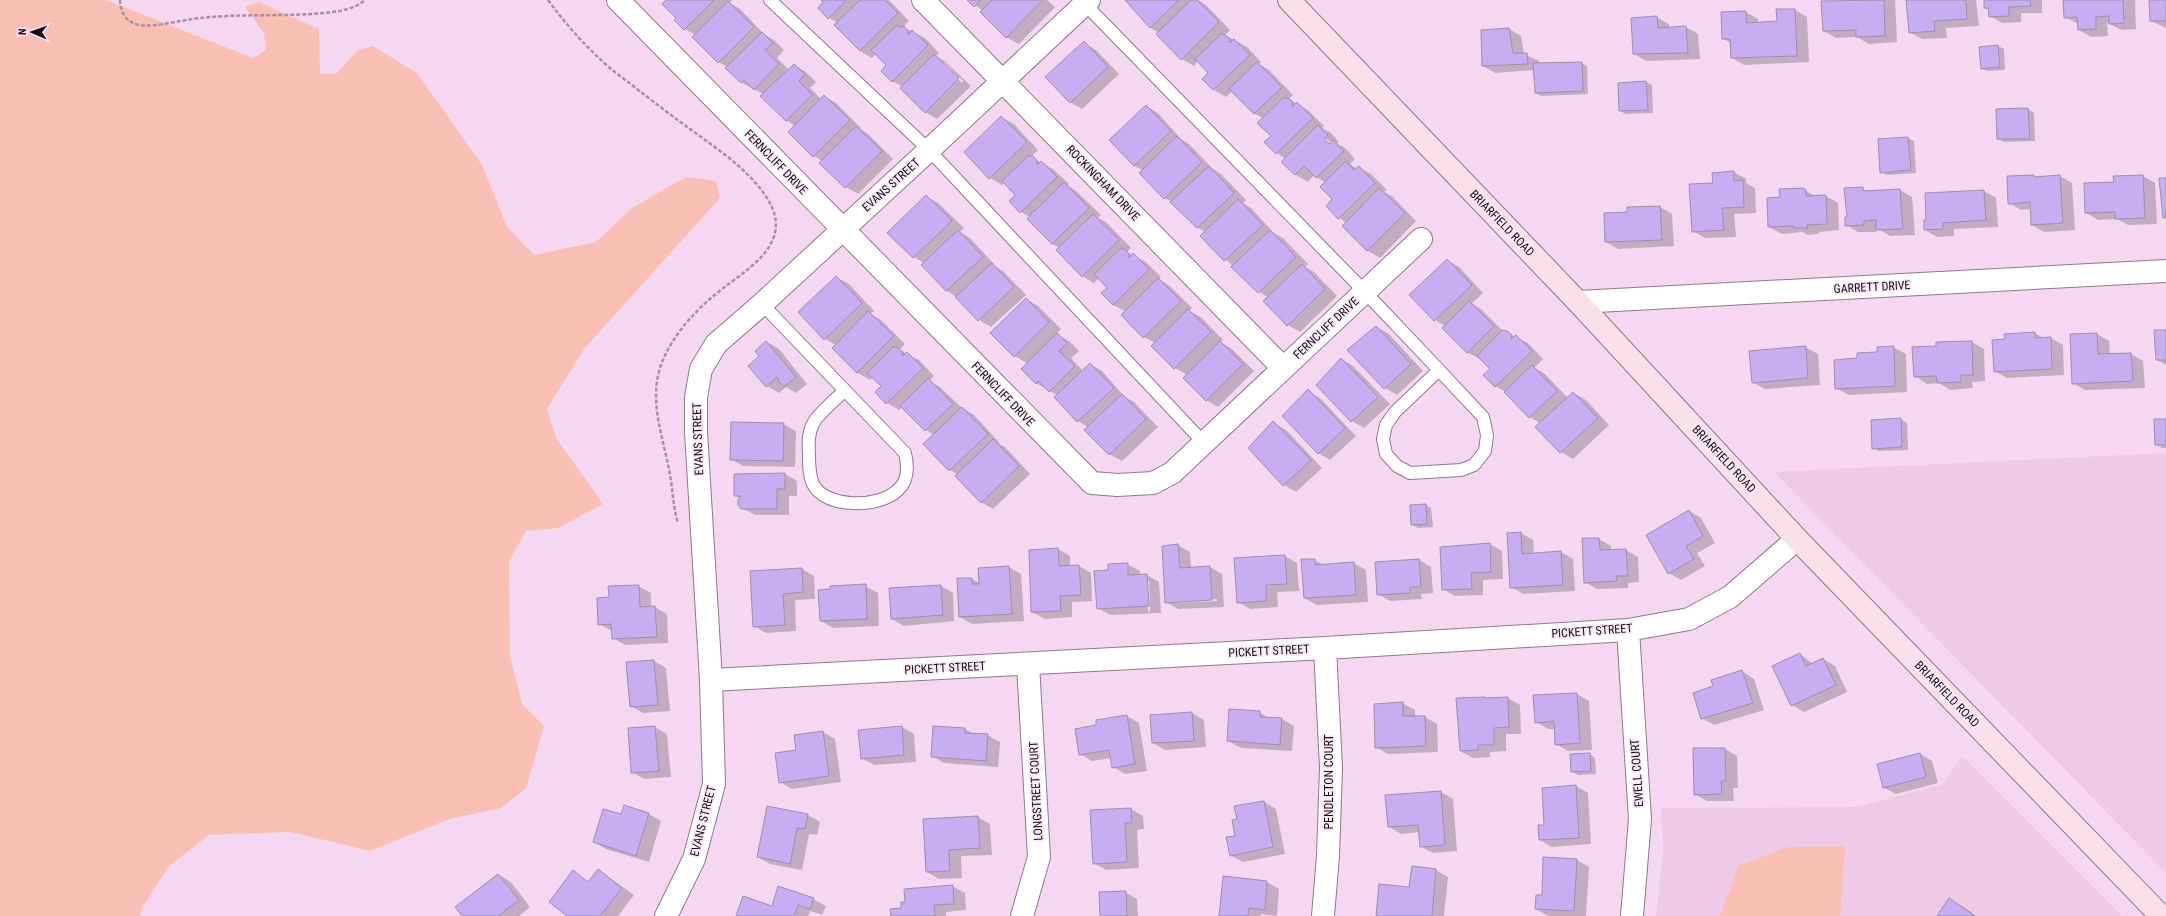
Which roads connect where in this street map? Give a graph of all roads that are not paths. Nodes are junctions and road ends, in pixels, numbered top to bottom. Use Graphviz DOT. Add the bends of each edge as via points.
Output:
graph roads {
  1 [pos="770,0"];
  2 [pos="922,0"];
  3 [pos="1289,0"];
  4 [pos="621,1"];
  5 [pos="1085,1"];
  6 [pos="1003,81"];
  7 [pos="929,150"];
  8 [pos="842,230"];
  9 [pos="1421,239"];
  10 [pos="2166,271"];
  11 [pos="1365,292"];
  12 [pos="1578,302"];
  13 [pos="762,304"];
  14 [pos="1283,368"];
  15 [pos="1439,370"];
  16 [pos="844,391"];
  17 [pos="1204,443"];
  18 [pos="1798,539"];
  19 [pos="1628,630"];
  20 [pos="1326,648"];
  21 [pos="1028,664"];
  22 [pos="712,680"];
  23 [pos="666,916"];
  24 [pos="1022,916"];
  25 [pos="1323,916"];
  26 [pos="1632,916"];
  27 [pos="2161,916"];
  1 -- 7 [label="lane"];
  2 -- 6 [label="street, ROCKINGHAM DRIVE"];
  3 -- 12 [label="main road, BRIARFIELD ROAD"];
  4 -- 8 [label="street, FERNCLIFF DRIVE"];
  5 -- 6 [label="street, EVANS STREET"];
  5 -- 11 [label="lane"];
  6 -- 7 [label="street, EVANS STREET"];
  6 -- 14 [label="street, ROCKINGHAM DRIVE"];
  7 -- 8 [label="street, EVANS STREET"];
  7 -- 17 [label="lane"];
  8 -- 13 [label="street, EVANS STREET"];
  8 -- 17 [label="street, FERNCLIFF DRIVE" via="1092,483 1153,483 1172,473"];
  9 -- 11 [label="street, FERNCLIFF DRIVE"];
  10 -- 12 [label="street, GARRETT DRIVE"];
  11 -- 14 [label="street, FERNCLIFF DRIVE"];
  11 -- 15 [label="lane"];
  12 -- 18 [label="main road, BRIARFIELD ROAD"];
  13 -- 16 [label="lane"];
  13 -- 22 [label="street, EVANS STREET" via="716,344 702,369 696,397"];
  14 -- 17 [label="street, FERNCLIFF DRIVE"];
  15 -- 15 [label="lane" via="1395,412 1386,425 1383,440 1386,454 1396,466 1410,473 1461,470 1474,465 1485,451 1487,435 1483,417"];
  16 -- 16 [label="lane" via="815,419 810,429 810,473 814,485 824,496 835,502 873,502 898,491 908,468 906,453"];
  18 -- 19 [label="street, PICKETT STREET" via="1730,597 1689,619"];
  18 -- 27 [label="main road, BRIARFIELD ROAD"];
  19 -- 20 [label="street, PICKETT STREET"];
  19 -- 26 [label="street, EWELL COURT" via="1640,819"];
  20 -- 21 [label="street, PICKETT STREET"];
  20 -- 25 [label="street, PENDLETON COURT" via="1331,768"];
  21 -- 22 [label="street, PICKETT STREET"];
  21 -- 24 [label="street, LONGSTREET COURT" via="1039,857"];
  22 -- 23 [label="street, EVANS STREET" via="714,784 694,859"];
}
